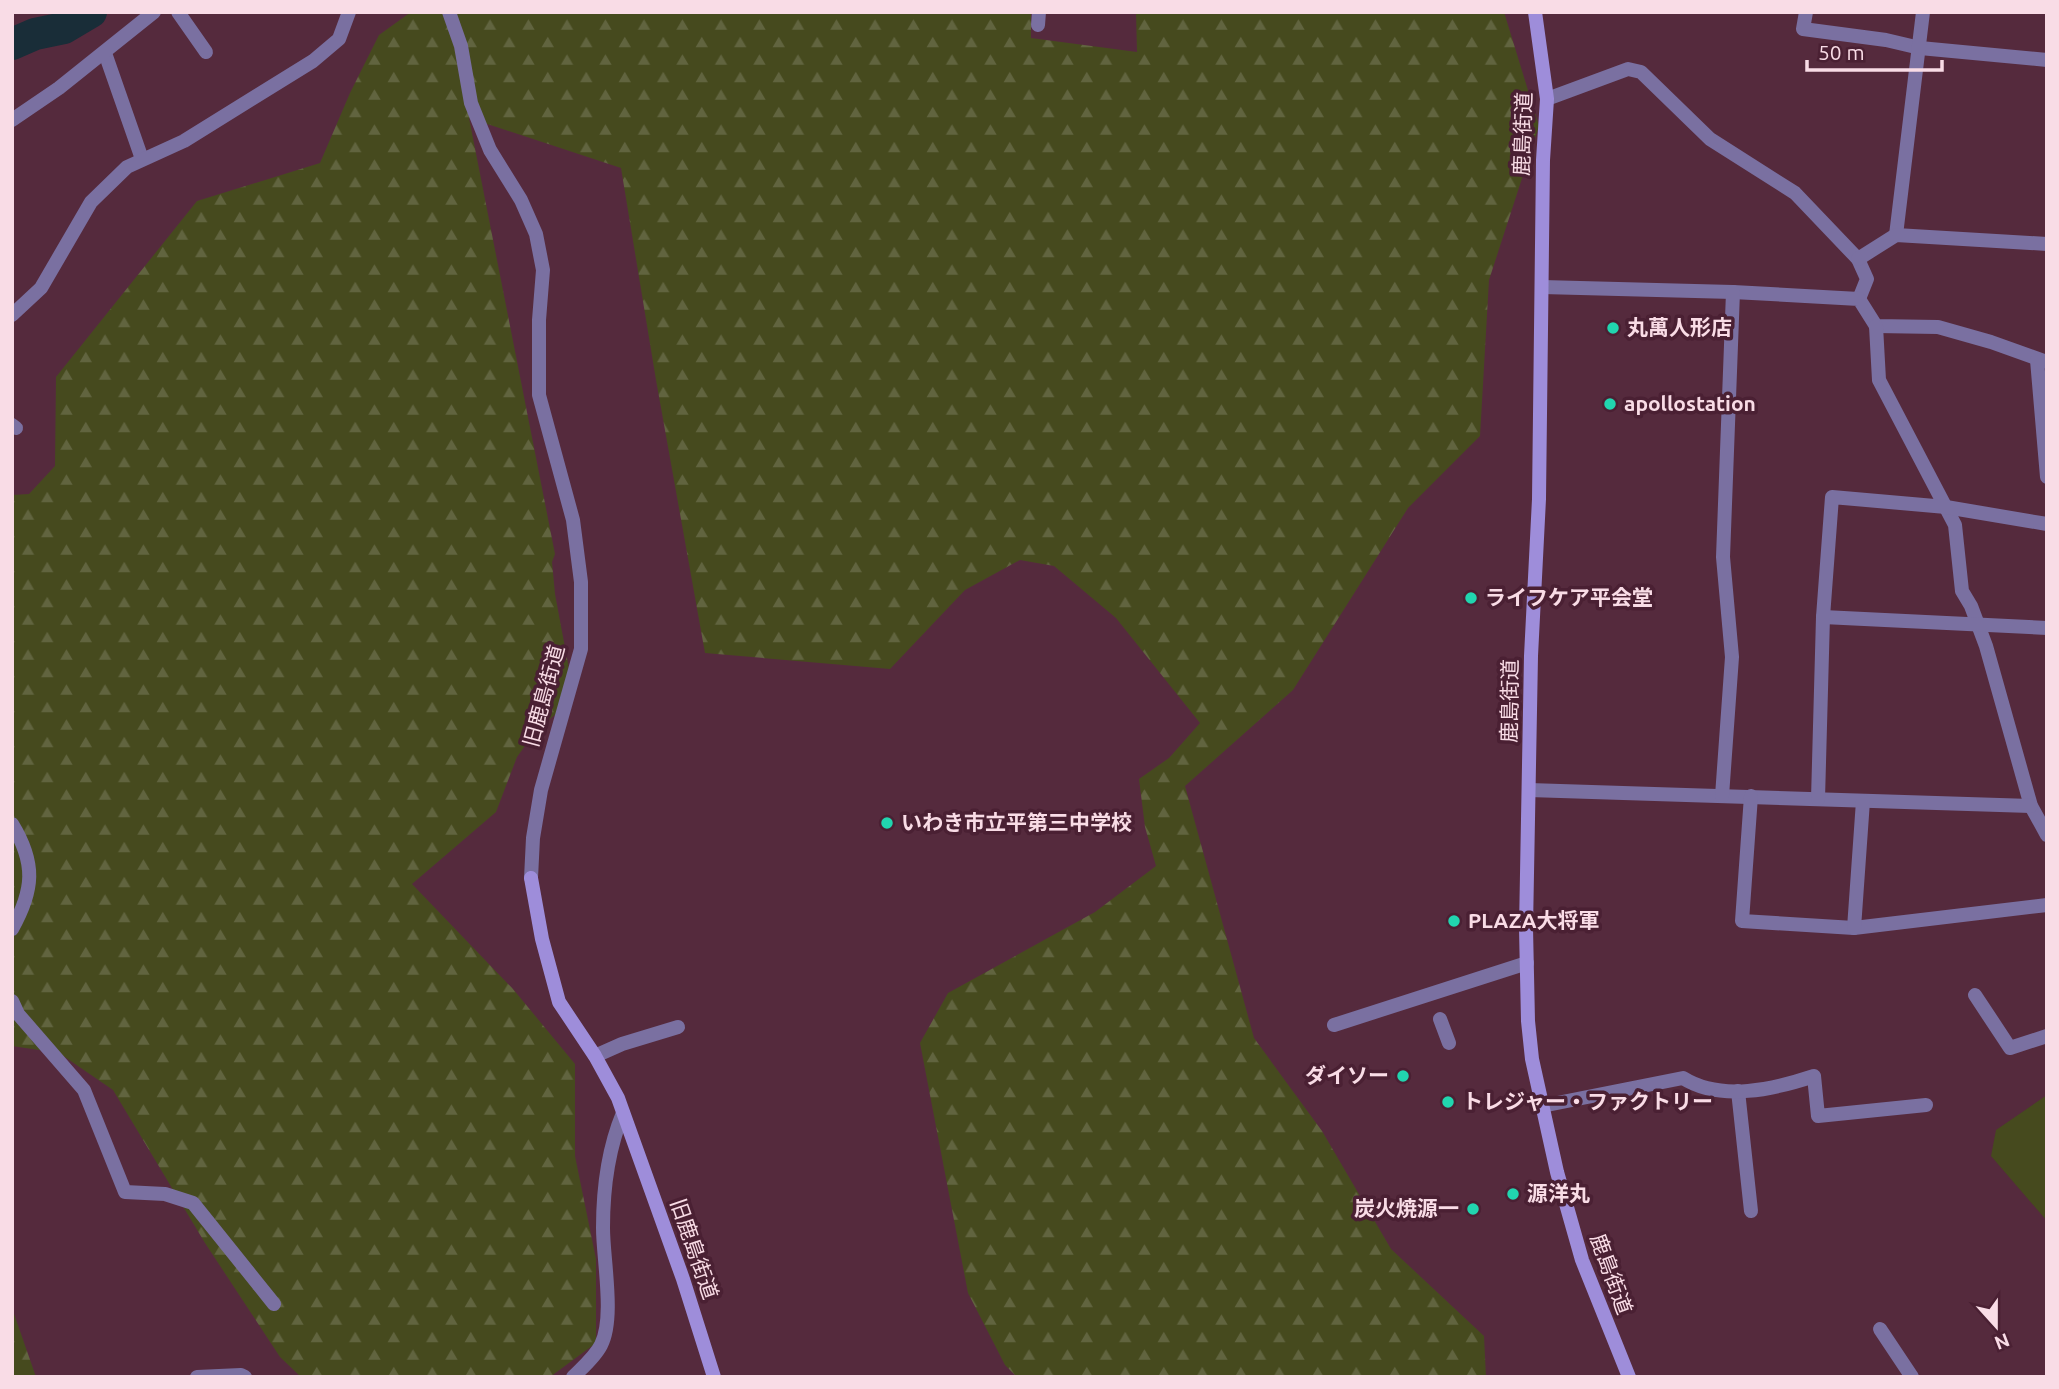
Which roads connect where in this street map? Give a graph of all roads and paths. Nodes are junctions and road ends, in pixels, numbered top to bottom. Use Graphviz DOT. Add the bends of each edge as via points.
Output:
graph roads {
  1 [pos="154,12"];
  2 [pos="178,12"];
  3 [pos="349,12"];
  4 [pos="449,12"];
  5 [pos="1535,12"];
  6 [pos="1806,12"];
  7 [pos="1923,12"];
  8 [pos="1920,48"];
  9 [pos="206,52"];
  10 [pos="105,53"];
  11 [pos="2047,60"];
  12 [pos="1547,99"];
  13 [pos="12,121"];
  14 [pos="142,159"];
  15 [pos="1896,234"];
  16 [pos="2047,244"];
  17 [pos="1858,259"];
  18 [pos="1542,287"];
  19 [pos="1733,292"];
  20 [pos="1859,299"];
  21 [pos="12,315"];
  22 [pos="1875,326"];
  23 [pos="2042,361"];
  24 [pos="2047,477"];
  25 [pos="1946,507"];
  26 [pos="2047,524"];
  27 [pos="1823,617"];
  28 [pos="1979,626"];
  29 [pos="2047,628"];
  30 [pos="1530,790"];
  31 [pos="1722,796"];
  32 [pos="1751,796"];
  33 [pos="1818,799"];
  34 [pos="1863,801"];
  35 [pos="2031,806"];
  36 [pos="12,824"];
  37 [pos="2047,835"];
  38 [pos="2047,905"];
  39 [pos="1854,928"];
  40 [pos="12,929"];
  41 [pos="1527,963"];
  42 [pos="1975,995"];
  43 [pos="12,1001"];
  44 [pos="1440,1019"];
  45 [pos="1334,1025"];
  46 [pos="678,1027"];
  47 [pos="2047,1036"];
  48 [pos="1449,1049"];
  49 [pos="596,1056"];
  50 [pos="1738,1091"];
  51 [pos="1542,1105"];
  52 [pos="1926,1105"];
  53 [pos="624,1113"];
  54 [pos="1751,1211"];
  55 [pos="274,1304"];
  56 [pos="1880,1329"];
  57 [pos="203,1376"];
  58 [pos="245,1377"];
  59 [pos="573,1377"];
  60 [pos="714,1377"];
  61 [pos="1629,1377"];
  62 [pos="1912,1377"];
  1 -- 10 [label="street"];
  2 -- 9 [label="street"];
  3 -- 14 [label="street" via="339,39 313,61 184,141"];
  4 -- 49 [label="street, 旧鹿島街道" via="461,46 471,103 536,233 543,270 539,395 573,520 581,582 581,649 541,790 531,878 559,1002"];
  5 -- 12 [label="street, 鹿島街道"];
  6 -- 8 [label="street" via="1803,29"];
  7 -- 8 [label="street"];
  8 -- 11 [label="street"];
  8 -- 15 [label="street"];
  10 -- 13 [label="street"];
  10 -- 14 [label="street"];
  12 -- 17 [label="street" via="1628,69 1641,72 1710,139 1795,193"];
  12 -- 18 [label="street, 鹿島街道"];
  14 -- 21 [label="street" via="127,167 91,202 41,288"];
  15 -- 16 [label="street"];
  15 -- 17 [label="street"];
  17 -- 20 [label="street" via="1867,279"];
  18 -- 19 [label="street"];
  18 -- 30 [label="street, 鹿島街道"];
  19 -- 20 [label="street"];
  19 -- 31 [label="street" via="1723,556 1732,657"];
  20 -- 22 [label="street"];
  22 -- 23 [label="street" via="1938,327"];
  22 -- 25 [label="street" via="1879,380"];
  23 -- 24 [label="street"];
  25 -- 26 [label="street"];
  25 -- 27 [label="street" via="1832,497"];
  25 -- 28 [label="street" via="1955,525 1962,591"];
  27 -- 28 [label="street"];
  27 -- 33 [label="street"];
  28 -- 29 [label="street"];
  28 -- 35 [label="street"];
  30 -- 31 [label="street"];
  30 -- 41 [label="street, 鹿島街道"];
  31 -- 32 [label="street"];
  32 -- 33 [label="street"];
  32 -- 39 [label="street" via="1742,921"];
  33 -- 34 [label="street"];
  34 -- 35 [label="street"];
  34 -- 39 [label="street"];
  35 -- 37 [label="street"];
  36 -- 40 [label="street" via="23,842 30,874 29,893"];
  38 -- 39 [label="street"];
  41 -- 45 [label="street"];
  41 -- 51 [label="street, 鹿島街道" via="1532,1059"];
  42 -- 47 [label="street" via="2010,1048"];
  43 -- 55 [label="street" via="18,1014 84,1090 125,1192 165,1194 193,1203"];
  44 -- 48 [label="street"];
  46 -- 49 [label="street"];
  49 -- 53 [label="street, 旧鹿島街道"];
  50 -- 51 [label="street" via="1683,1078"];
  50 -- 52 [label="street" via="1775,1088 1814,1076 1818,1116"];
  50 -- 54 [label="street"];
  51 -- 61 [label="street, 鹿島街道" via="1582,1260"];
  53 -- 59 [label="street" via="612,1140 604,1200 604,1335 595,1355"];
  53 -- 60 [label="street, 旧鹿島街道"];
  56 -- 62 [label="street"];
  57 -- 58 [label="street"];
}
